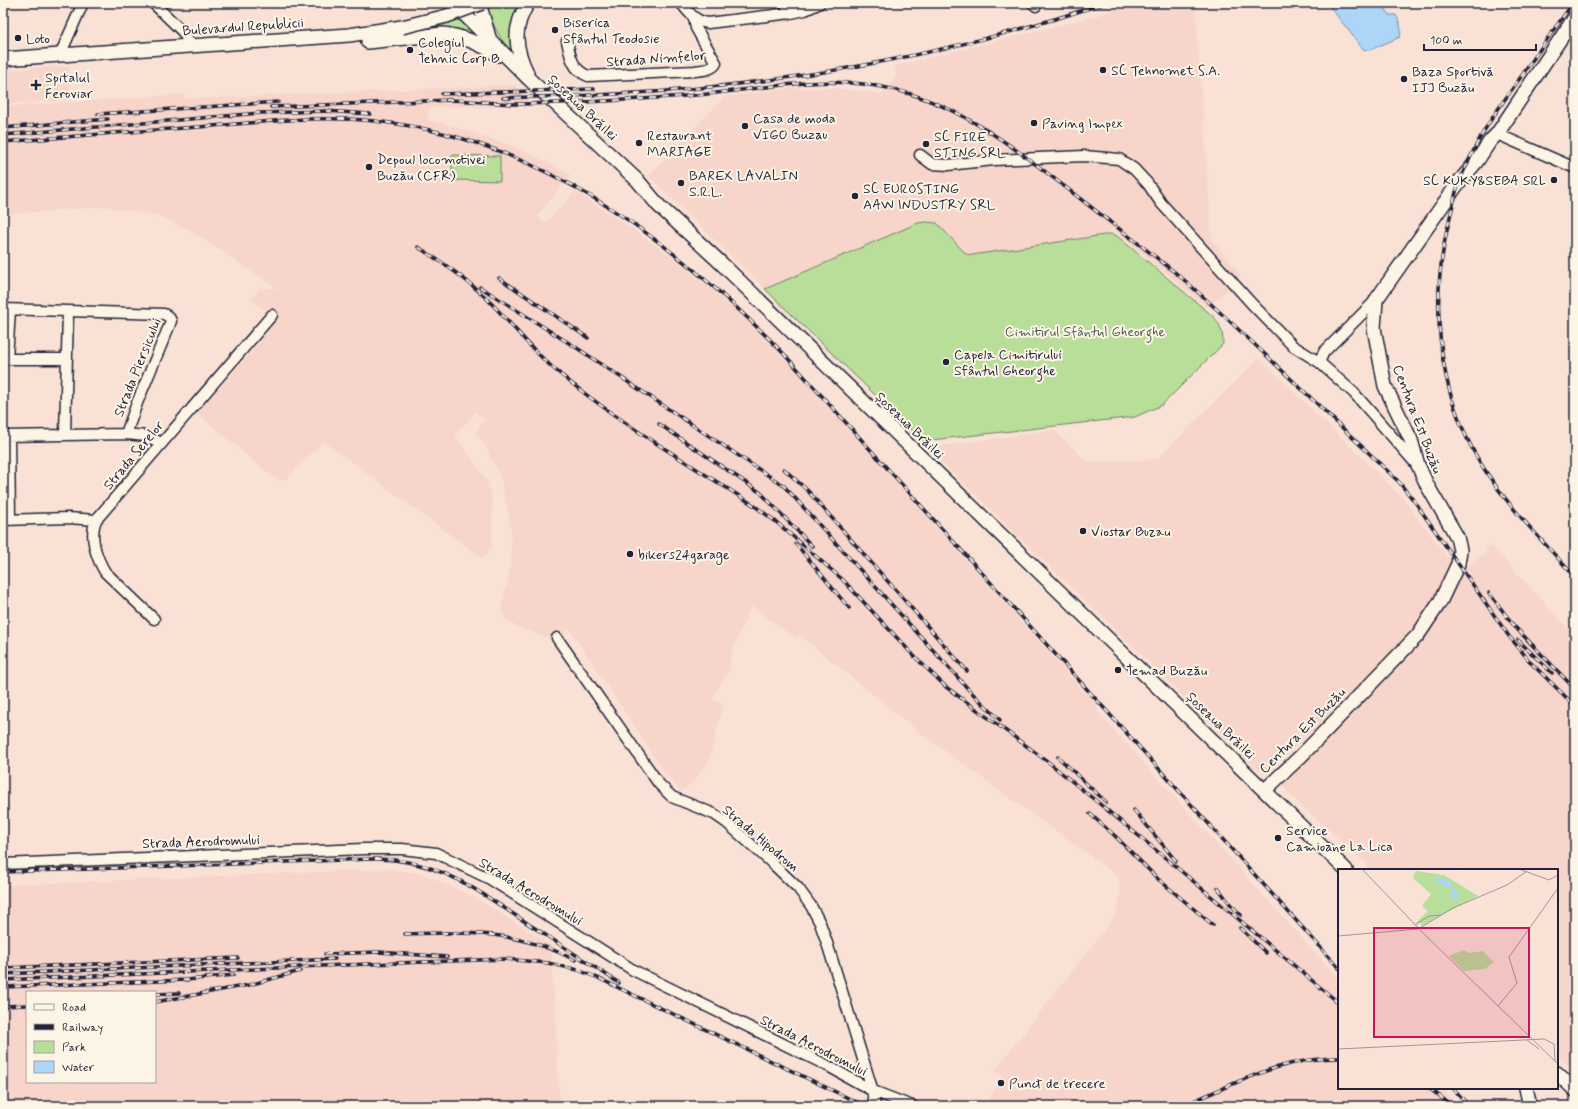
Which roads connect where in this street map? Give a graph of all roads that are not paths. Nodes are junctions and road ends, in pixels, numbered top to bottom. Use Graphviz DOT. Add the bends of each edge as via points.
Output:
graph roads {
  1 [pos="83,3"];
  2 [pos="153,3"];
  3 [pos="453,3"];
  4 [pos="480,3"];
  5 [pos="528,3"];
  6 [pos="681,3"];
  7 [pos="785,3"];
  8 [pos="820,3"];
  9 [pos="791,13"];
  10 [pos="1575,17"];
  11 [pos="694,18"];
  12 [pos="285,39"];
  13 [pos="489,39"];
  14 [pos="567,41"];
  15 [pos="191,46"];
  16 [pos="60,55"];
  17 [pos="3,59"];
  18 [pos="529,79"];
  19 [pos="1497,134"];
  20 [pos="920,155"];
  21 [pos="1575,168"];
  22 [pos="1376,300"];
  23 [pos="6,310"];
  24 [pos="68,312"];
  25 [pos="272,315"];
  26 [pos="5,359"];
  27 [pos="67,359"];
  28 [pos="1318,362"];
  29 [pos="126,434"];
  30 [pos="65,435"];
  31 [pos="6,436"];
  32 [pos="162,443"];
  33 [pos="1418,465"];
  34 [pos="7,519"];
  35 [pos="96,520"];
  36 [pos="154,620"];
  37 [pos="557,638"];
  38 [pos="1265,790"];
  39 [pos="3,864"];
  40 [pos="1341,867"];
  41 [pos="1558,1074"];
  42 [pos="1526,1089"];
  43 [pos="1575,1090"];
  44 [pos="873,1091"];
  45 [pos="875,1106"];
  46 [pos="912,1106"];
  47 [pos="1530,1106"];
  1 -- 16 [label="street"];
  2 -- 15 [label="street" via="183,32"];
  3 -- 13 [label="main road, Șoseaua Brăilei"];
  4 -- 12 [label="main road, Bulevardul Republicii, bridge" via="447,16 402,27 349,35"];
  4 -- 13 [label="main road"];
  5 -- 18 [label="main road" via="520,20 517,40"];
  6 -- 11 [label="street, Strada Nimfelor"];
  7 -- 9 [label="street"];
  8 -- 9 [label="street"];
  9 -- 11 [label="street" via="708,23"];
  10 -- 19 [label="main road"];
  11 -- 14 [label="street, Strada Nimfelor" via="696,28 716,63 711,68 588,76 582,74 573,64"];
  12 -- 15 [label="main road, Bulevardul Republicii"];
  12 -- 18 [label="main road" via="339,43 450,34 485,47"];
  13 -- 18 [label="main road, Șoseaua Brăilei"];
  15 -- 16 [label="main road, Bulevardul Republicii"];
  16 -- 17 [label="main road, Bulevardul Republicii"];
  18 -- 38 [label="main road, Șoseaua Brăilei" via="638,181 659,206"];
  19 -- 21 [label="street"];
  19 -- 22 [label="main road" via="1459,182"];
  20 -- 28 [label="street" via="932,164 948,165 1084,156 1119,159 1134,169 1161,203 1292,346"];
  22 -- 28 [label="street" via="1324,352"];
  22 -- 33 [label="main road, Centura Est Buzău" via="1374,328 1383,379 1411,440"];
  23 -- 24 [label="street, Strada Piersicului"];
  23 -- 26 [label="street, Strada Piersicului"];
  24 -- 27 [label="street"];
  24 -- 29 [label="street, Strada Piersicului" via="164,314 170,319"];
  25 -- 32 [label="street, Strada Serelor"];
  26 -- 27 [label="street, Strada Piersicului"];
  27 -- 30 [label="street"];
  28 -- 33 [label="street" via="1354,393"];
  29 -- 30 [label="street, Strada Piersicului"];
  29 -- 32 [label="street, Strada Piersicului" via="146,436"];
  30 -- 31 [label="street, Strada Piersicului"];
  31 -- 34 [label="street, Strada Piersicului"];
  32 -- 35 [label="street, Strada Serelor"];
  33 -- 38 [label="main road, Centura Est Buzău" via="1457,536 1460,557 1454,575 1433,614 1418,635"];
  34 -- 35 [label="street"];
  35 -- 36 [label="street" via="93,535 102,568"];
  37 -- 44 [label="street, Strada Hipodrom" via="665,791 680,801 714,814 727,824 798,888 811,906 820,923"];
  38 -- 40 [label="main road, Șoseaua Brăilei"];
  39 -- 44 [label="street, Strada Aerodromului" via="363,849 402,849 436,853 490,879 628,968 828,1066"];
  41 -- 43 [label="main road"];
  42 -- 47 [label="main road"];
  44 -- 45 [label="street, Strada Hipodrom"];
  44 -- 46 [label="street, Strada Aerodromului"];
}
